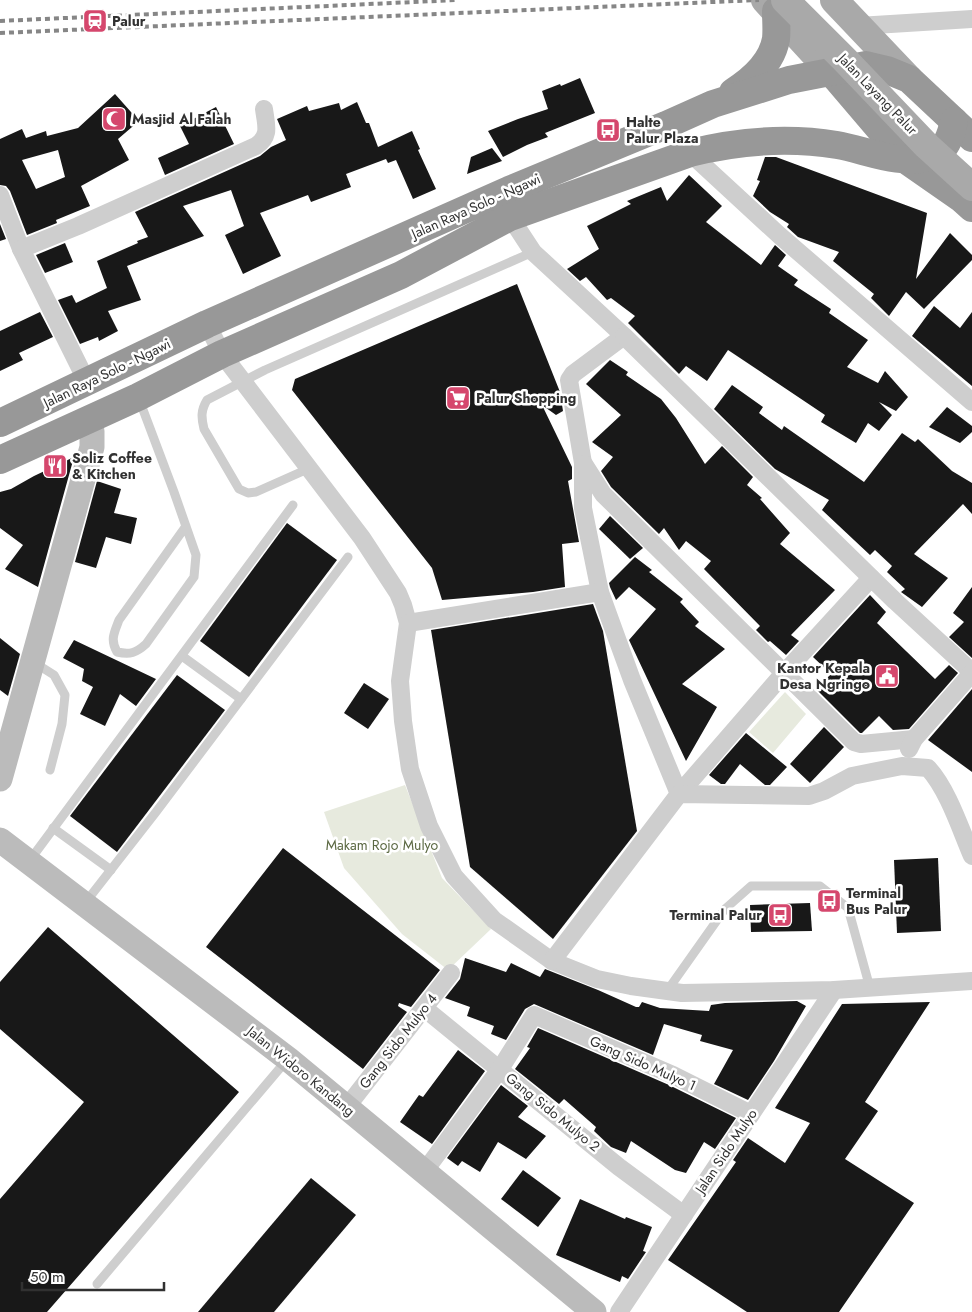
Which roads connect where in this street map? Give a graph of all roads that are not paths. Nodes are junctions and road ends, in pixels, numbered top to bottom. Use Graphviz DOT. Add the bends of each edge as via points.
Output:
graph roads {
  1 [pos="807,0"];
  2 [pos="834,0"];
  3 [pos="775,4"];
  4 [pos="972,19"];
  5 [pos="858,26"];
  6 [pos="831,72"];
  7 [pos="909,80"];
  8 [pos="713,104"];
  9 [pos="264,109"];
  10 [pos="963,130"];
  11 [pos="690,153"];
  12 [pos="906,160"];
  13 [pos="972,165"];
  14 [pos="972,169"];
  15 [pos="0,195"];
  16 [pos="969,198"];
  17 [pos="510,217"];
  18 [pos="21,249"];
  19 [pos="533,252"];
  20 [pos="207,324"];
  21 [pos="624,336"];
  22 [pos="222,354"];
  23 [pos="242,381"];
  24 [pos="87,382"];
  25 [pos="138,397"];
  26 [pos="972,402"];
  27 [pos="87,421"];
  28 [pos="0,423"];
  29 [pos="0,460"];
  30 [pos="583,464"];
  31 [pos="310,468"];
  32 [pos="293,505"];
  33 [pos="186,526"];
  34 [pos="348,557"];
  35 [pos="872,578"];
  36 [pos="600,592"];
  37 [pos="408,623"];
  38 [pos="182,656"];
  39 [pos="33,662"];
  40 [pos="972,672"];
  41 [pos="784,673"];
  42 [pos="241,699"];
  43 [pos="914,739"];
  44 [pos="902,766"];
  45 [pos="50,770"];
  46 [pos="0,780"];
  47 [pos="679,794"];
  48 [pos="54,828"];
  49 [pos="0,840"];
  50 [pos="972,856"];
  51 [pos="29,861"];
  52 [pos="111,870"];
  53 [pos="85,903"];
  54 [pos="552,961"];
  55 [pos="451,973"];
  56 [pos="972,981"];
  57 [pos="870,988"];
  58 [pos="834,990"];
  59 [pos="666,992"];
  60 [pos="424,1008"];
  61 [pos="288,1059"];
  62 [pos="500,1069"];
  63 [pos="346,1108"];
  64 [pos="751,1114"];
  65 [pos="424,1172"];
  66 [pos="684,1215"];
  67 [pos="97,1284"];
  68 [pos="594,1312"];
  69 [pos="618,1312"];
  1 -- 13 [label="main road, Jalan Layang Palur" via="890,87"];
  2 -- 5 [label="main road"];
  3 -- 6 [label="main road"];
  3 -- 8 [label="highway" via="776,38 765,65 743,86"];
  3 -- 16 [label="main road, Jalan Layang Palur, bridge" via="845,60 927,146"];
  4 -- 5 [label="street"];
  5 -- 7 [label="main road"];
  6 -- 7 [label="highway, Jalan Raya Solo - Ngawi" via="866,65"];
  6 -- 8 [label="highway, Jalan Raya Solo - Ngawi" via="789,80"];
  6 -- 12 [label="highway"];
  7 -- 10 [label="highway, Jalan Raya Solo - Ngawi"];
  8 -- 20 [label="highway, Jalan Raya Solo - Ngawi"];
  9 -- 18 [label="street" via="267,131 256,146"];
  10 -- 12 [label="highway, Jalan Raya Solo - Ngawi" via="950,135 939,152 929,158"];
  11 -- 12 [label="highway, Jalan Raya Solo - Ngawi" via="745,142 786,140 837,145"];
  11 -- 17 [label="highway, Jalan Raya Solo - Ngawi"];
  11 -- 26 [label="street"];
  12 -- 16 [label="highway, Jalan Raya Solo - Ngawi"];
  14 -- 16 [label="highway" via="961,187"];
  15 -- 18 [label="street"];
  17 -- 19 [label="street"];
  17 -- 22 [label="highway, Jalan Raya Solo - Ngawi" via="401,275"];
  18 -- 24 [label="street"];
  19 -- 21 [label="street"];
  19 -- 23 [label="lane"];
  20 -- 22 [label="street"];
  20 -- 24 [label="highway, Jalan Raya Solo - Ngawi"];
  21 -- 30 [label="street" via="569,380"];
  21 -- 35 [label="street"];
  22 -- 23 [label="street"];
  22 -- 25 [label="highway, Jalan Raya Solo - Ngawi"];
  23 -- 31 [label="street"];
  23 -- 31 [label="lane" via="207,400 201,418 204,429 239,488 248,493 256,492"];
  24 -- 28 [label="highway, Jalan Raya Solo - Ngawi"];
  25 -- 27 [label="highway, Jalan Raya Solo - Ngawi"];
  25 -- 33 [label="lane"];
  27 -- 29 [label="highway, Jalan Raya Solo - Ngawi"];
  27 -- 39 [label="street" via="92,431 92,447"];
  30 -- 36 [label="street" via="583,508"];
  30 -- 41 [label="street" via="603,494"];
  31 -- 37 [label="street" via="391,580"];
  32 -- 38 [label="lane"];
  33 -- 33 [label="lane" via="196,555 194,577 138,652 129,655 117,652 113,633 119,620"];
  34 -- 42 [label="lane"];
  35 -- 40 [label="street"];
  35 -- 41 [label="street"];
  36 -- 37 [label="street"];
  36 -- 47 [label="street"];
  37 -- 54 [label="street" via="400,681 403,721 410,769 429,826 454,876 494,920"];
  38 -- 42 [label="lane"];
  38 -- 48 [label="lane"];
  39 -- 45 [label="lane" via="54,675 65,696 62,724"];
  39 -- 46 [label="street"];
  40 -- 43 [label="street"];
  41 -- 43 [label="street" via="854,742"];
  41 -- 47 [label="street"];
  42 -- 52 [label="lane"];
  43 -- 44 [label="street"];
  44 -- 47 [label="street" via="852,776 809,796"];
  44 -- 50 [label="street" via="928,768 935,776"];
  47 -- 54 [label="street"];
  48 -- 51 [label="lane"];
  48 -- 52 [label="lane"];
  49 -- 51 [label="street, Jalan Widoro Kandang"];
  51 -- 53 [label="street, Jalan Widoro Kandang"];
  52 -- 53 [label="lane"];
  53 -- 61 [label="street, Jalan Widoro Kandang"];
  54 -- 59 [label="street" via="597,979"];
  55 -- 60 [label="street, Gang Sido Mulyo 4"];
  56 -- 57 [label="street"];
  57 -- 58 [label="street"];
  57 -- 59 [label="lane" via="848,908 820,886 751,886 725,909"];
  58 -- 59 [label="street"];
  58 -- 64 [label="street, Jalan Sido Mulyo"];
  60 -- 62 [label="street, Gang Sido Mulyo 2"];
  60 -- 63 [label="street, Gang Sido Mulyo 4"];
  61 -- 63 [label="street, Jalan Widoro Kandang"];
  61 -- 67 [label="lane"];
  62 -- 64 [label="street, Gang Sido Mulyo 1" via="534,1015 673,1075"];
  62 -- 65 [label="street"];
  62 -- 66 [label="street, Gang Sido Mulyo 2" via="619,1167"];
  63 -- 65 [label="street, Jalan Widoro Kandang"];
  64 -- 66 [label="street, Jalan Sido Mulyo"];
  65 -- 68 [label="street, Jalan Widoro Kandang"];
  66 -- 69 [label="street, Jalan Sido Mulyo"];
}
